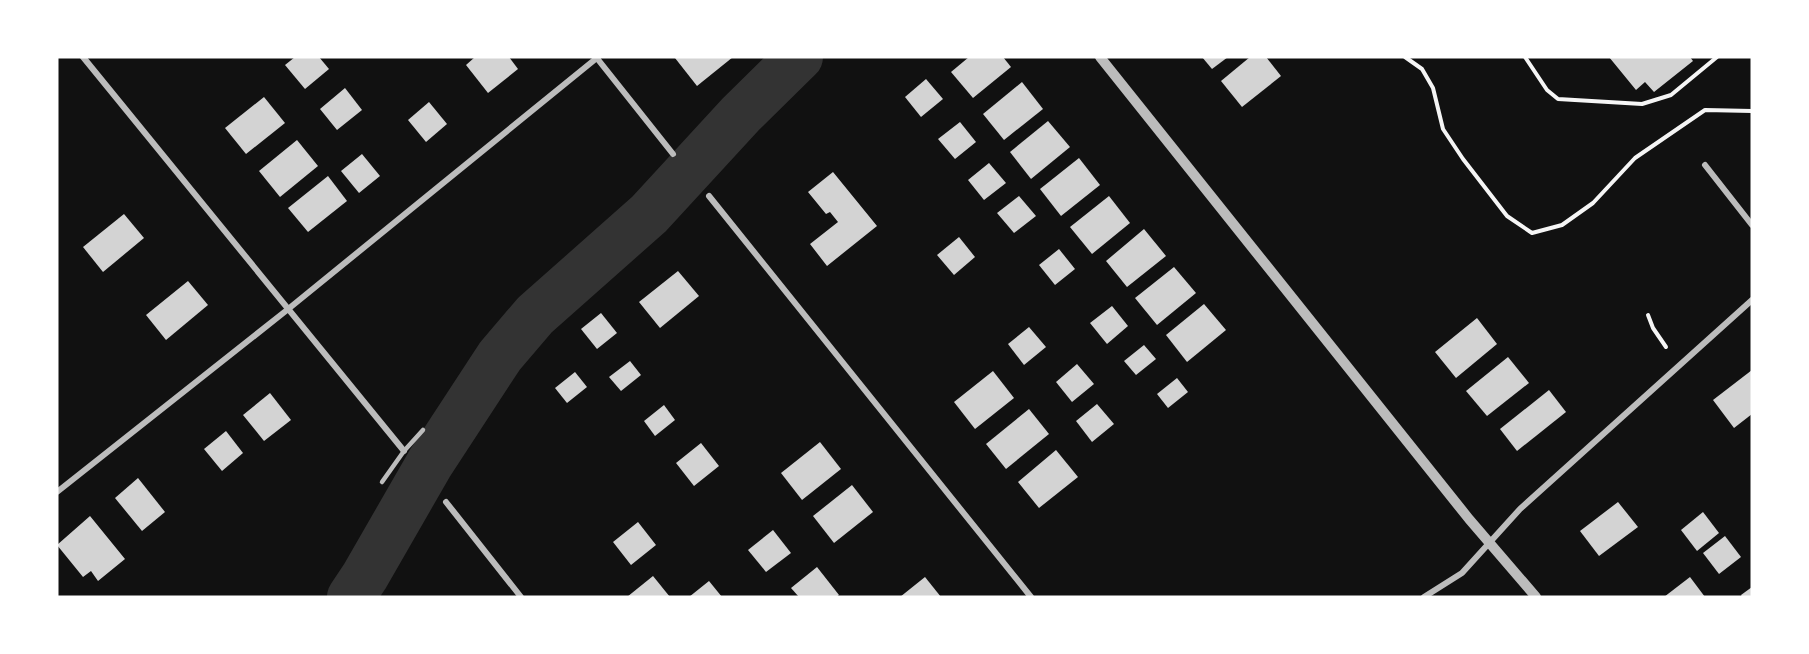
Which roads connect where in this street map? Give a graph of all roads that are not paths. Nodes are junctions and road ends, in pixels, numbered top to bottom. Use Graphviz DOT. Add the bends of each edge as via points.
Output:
graph roads {
  1 [pos="83,57"];
  2 [pos="597,57"];
  3 [pos="1100,57"];
  4 [pos="673,154"];
  5 [pos="1705,165"];
  6 [pos="709,196"];
  7 [pos="1752,225"];
  8 [pos="1752,300"];
  9 [pos="287,310"];
  10 [pos="423,430"];
  11 [pos="404,451"];
  12 [pos="382,482"];
  13 [pos="57,492"];
  14 [pos="446,502"];
  15 [pos="1490,543"];
  16 [pos="521,597"];
  17 [pos="1031,597"];
  18 [pos="1424,597"];
  19 [pos="1536,597"];
  1 -- 9 [label="street"];
  2 -- 4 [label="street"];
  2 -- 9 [label="street"];
  3 -- 15 [label="street"];
  5 -- 7 [label="street"];
  6 -- 17 [label="street"];
  8 -- 15 [label="street" via="1520,509"];
  9 -- 11 [label="street"];
  9 -- 13 [label="street"];
  10 -- 11 [label="lane"];
  11 -- 12 [label="lane"];
  14 -- 16 [label="street"];
  15 -- 18 [label="street" via="1462,573"];
  15 -- 19 [label="street"];
}
